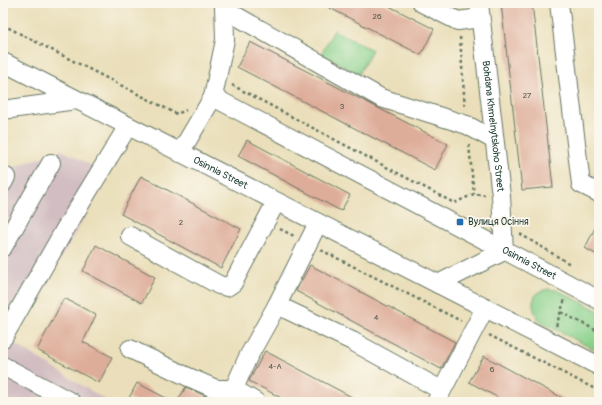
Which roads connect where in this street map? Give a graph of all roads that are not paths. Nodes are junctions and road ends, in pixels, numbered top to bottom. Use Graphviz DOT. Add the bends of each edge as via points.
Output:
graph roads {
  1 [pos="422,3"];
  2 [pos="559,3"];
  3 [pos="224,6"];
  4 [pos="480,10"];
  5 [pos="3,62"];
  6 [pos="213,96"];
  7 [pos="76,100"];
  8 [pos="3,110"];
  9 [pos="128,126"];
  10 [pos="494,140"];
  11 [pos="180,153"];
  12 [pos="51,163"];
  13 [pos="599,193"];
  14 [pos="276,202"];
  15 [pos="318,223"];
  16 [pos="130,236"];
  17 [pos="3,247"];
  18 [pos="504,251"];
  19 [pos="438,284"];
  20 [pos="599,300"];
  21 [pos="277,305"];
  22 [pos="485,308"];
  23 [pos="3,338"];
  24 [pos="130,349"];
  25 [pos="3,366"];
  26 [pos="599,366"];
  27 [pos="231,396"];
  28 [pos="439,396"];
  29 [pos="71,402"];
  30 [pos="256,402"];
  1 -- 4 [label="street" via="458,21"];
  2 -- 13 [label="street" via="581,184"];
  3 -- 6 [label="street" via="225,40"];
  3 -- 10 [label="street" via="381,98 467,125"];
  4 -- 10 [label="street, Bohdana Khmelnytskoho Street"];
  5 -- 7 [label="street, Osinnia Street"];
  6 -- 11 [label="street"];
  6 -- 18 [label="street"];
  7 -- 8 [label="street"];
  7 -- 9 [label="street, Osinnia Street"];
  9 -- 11 [label="street, Osinnia Street"];
  9 -- 23 [label="street"];
  10 -- 18 [label="street, Bohdana Khmelnytskoho Street"];
  11 -- 14 [label="street, Osinnia Street"];
  12 -- 17 [label="street"];
  14 -- 15 [label="street, Osinnia Street"];
  14 -- 16 [label="street" via="233,283 227,287"];
  15 -- 19 [label="street, Osinnia Street"];
  15 -- 21 [label="street"];
  18 -- 19 [label="street, Osinnia Street"];
  18 -- 20 [label="street, Osinnia Street"];
  19 -- 22 [label="street, Osinnia Street"];
  21 -- 27 [label="street" via="248,357"];
  21 -- 28 [label="street" via="352,341"];
  22 -- 26 [label="street, Osinnia Street"];
  22 -- 28 [label="street"];
  24 -- 27 [label="street"];
  25 -- 29 [label="street"];
  27 -- 30 [label="street"];
}
